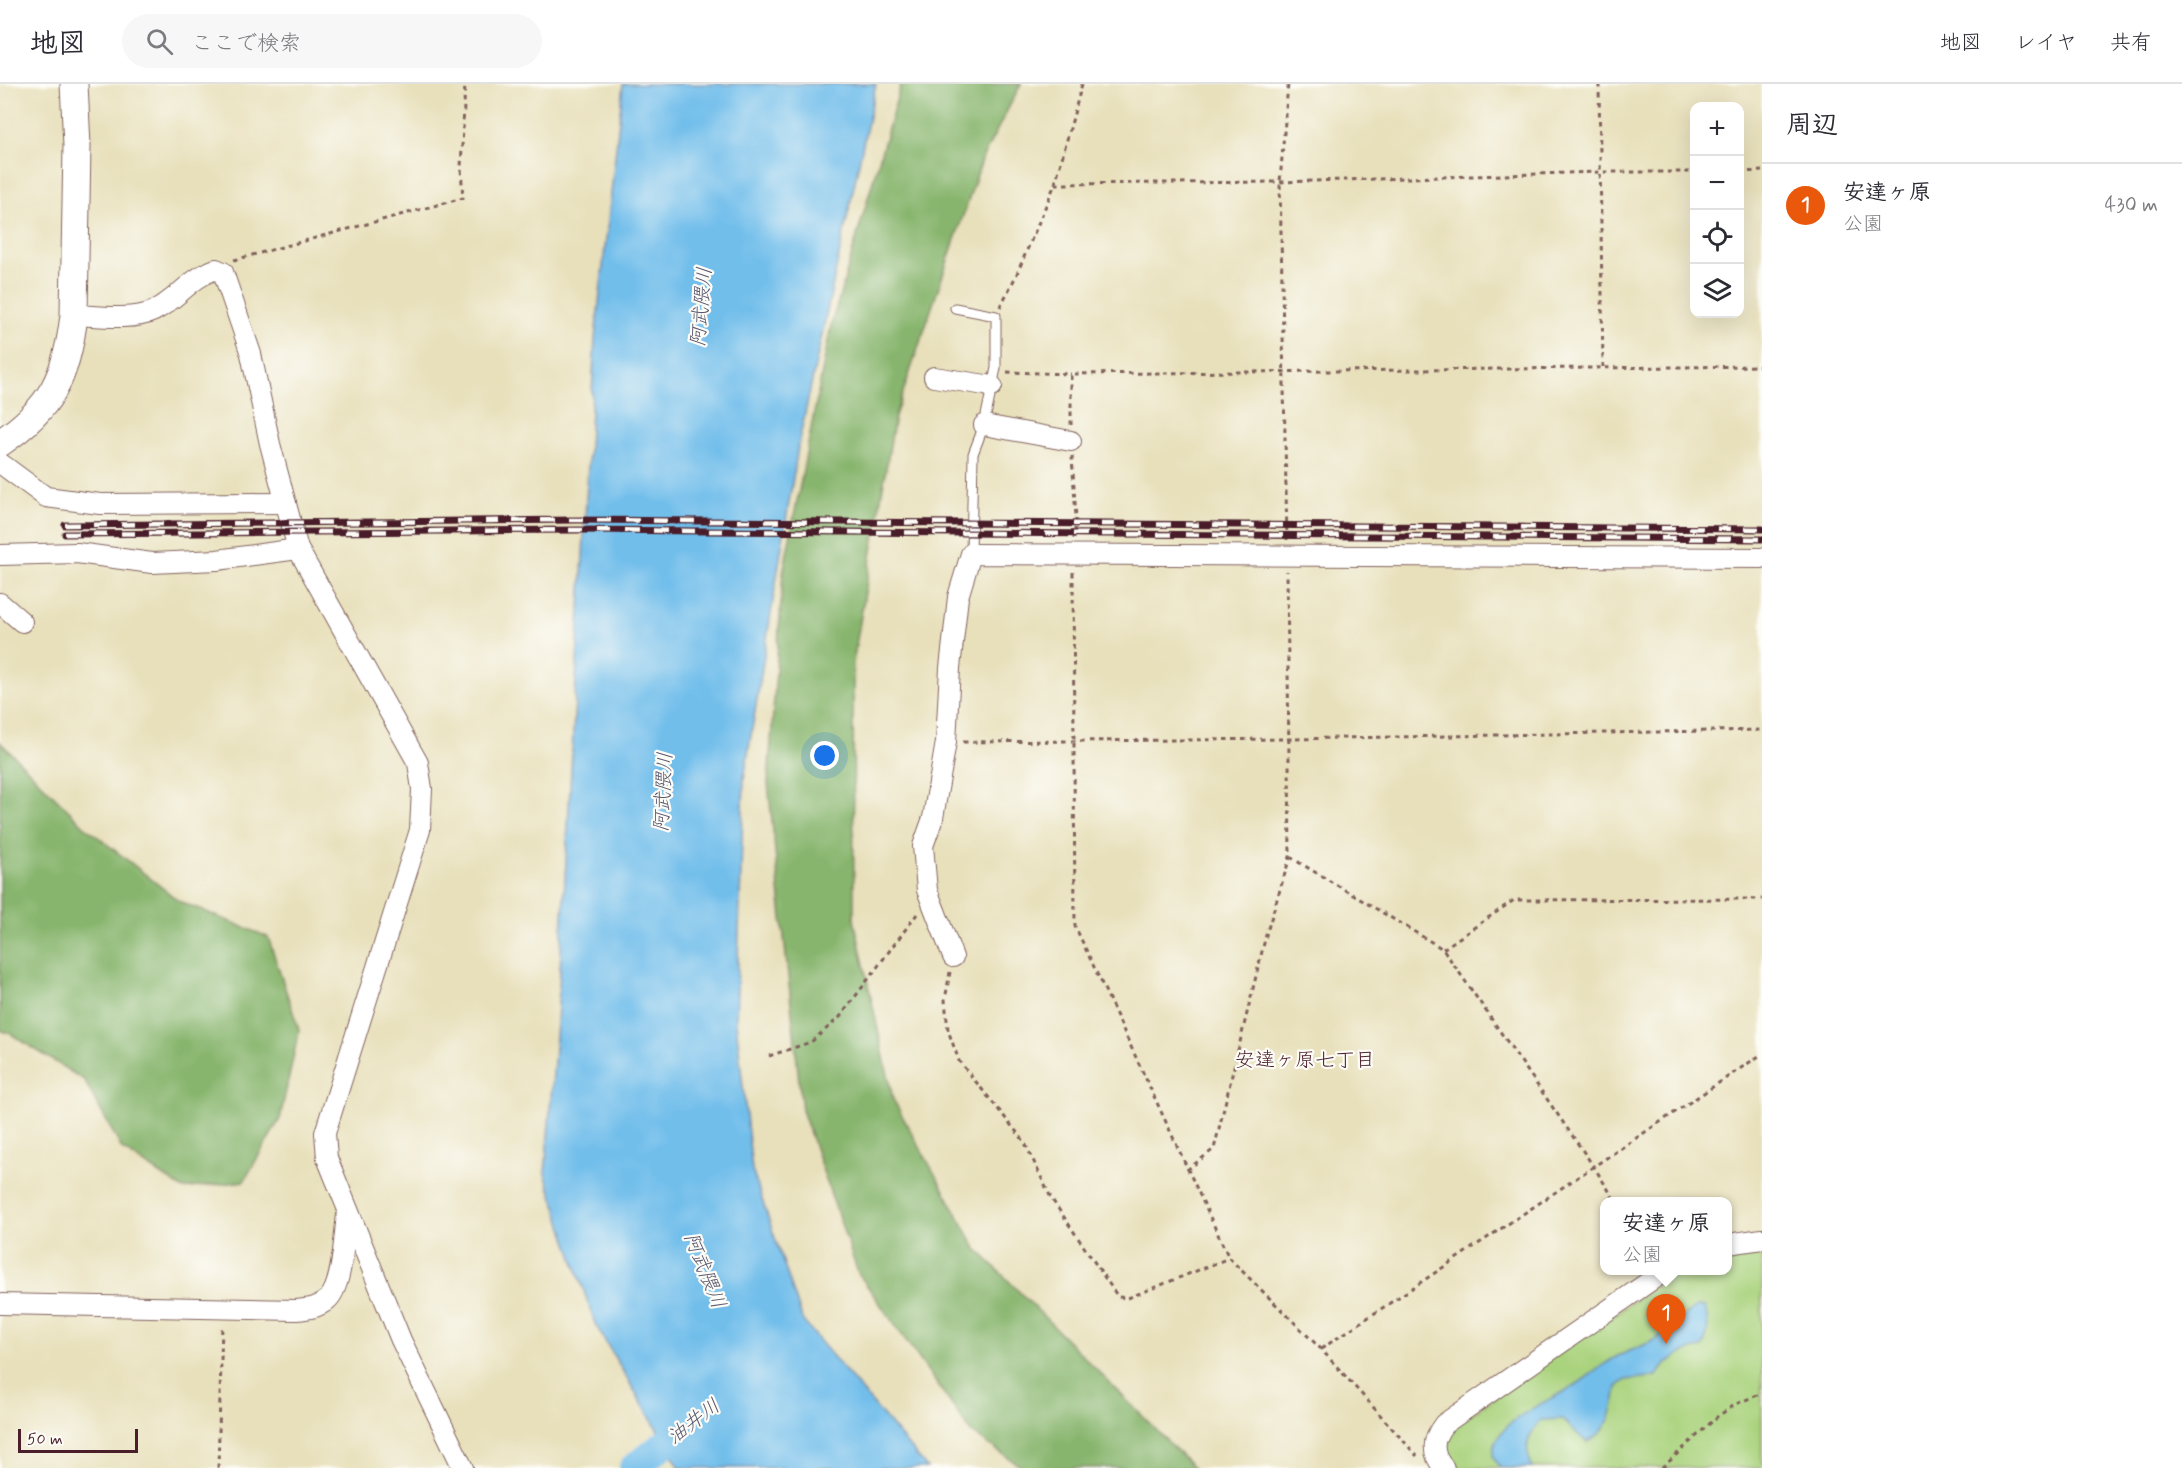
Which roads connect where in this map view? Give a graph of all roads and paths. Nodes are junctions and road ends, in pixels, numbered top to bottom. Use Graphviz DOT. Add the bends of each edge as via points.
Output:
graph roads {
  1 [pos="74,84"];
  2 [pos="465,84"];
  3 [pos="1082,84"];
  4 [pos="1288,84"];
  5 [pos="1599,84"];
  6 [pos="1762,171"];
  7 [pos="1600,172"];
  8 [pos="1690,172"];
  9 [pos="1744,172"];
  10 [pos="1280,182"];
  11 [pos="1055,184"];
  12 [pos="216,269"];
  13 [pos="955,308"];
  14 [pos="74,315"];
  15 [pos="996,316"];
  16 [pos="1762,366"];
  17 [pos="1603,367"];
  18 [pos="1284,371"];
  19 [pos="1071,374"];
  20 [pos="934,377"];
  21 [pos="993,379"];
  22 [pos="984,424"];
  23 [pos="1071,441"];
  24 [pos="0,443"];
  25 [pos="0,463"];
  26 [pos="286,503"];
  27 [pos="298,549"];
  28 [pos="971,554"];
  29 [pos="0,555"];
  30 [pos="1072,555"];
  31 [pos="1287,556"];
  32 [pos="1762,558"];
  33 [pos="0,603"];
  34 [pos="22,622"];
  35 [pos="1762,730"];
  36 [pos="1290,739"];
  37 [pos="946,742"];
  38 [pos="1074,742"];
  39 [pos="1290,857"];
  40 [pos="930,895"];
  41 [pos="1762,900"];
  42 [pos="1443,949"];
  43 [pos="953,957"];
  44 [pos="1762,1054"];
  45 [pos="768,1056"];
  46 [pos="1594,1167"];
  47 [pos="1187,1170"];
  48 [pos="1613,1197"];
  49 [pos="348,1212"];
  50 [pos="1762,1239"];
  51 [pos="1732,1243"];
  52 [pos="1229,1258"];
  53 [pos="1659,1275"];
  54 [pos="0,1304"];
  55 [pos="223,1309"];
  56 [pos="1321,1349"];
  57 [pos="1762,1393"];
  58 [pos="1440,1464"];
  59 [pos="218,1468"];
  60 [pos="463,1468"];
  61 [pos="1662,1468"];
  1 -- 14 [label="street"];
  2 -- 12 [label="path" via="463,198 232,261"];
  3 -- 11 [label="path"];
  4 -- 10 [label="path"];
  5 -- 7 [label="path"];
  6 -- 9 [label="path"];
  7 -- 8 [label="path"];
  7 -- 10 [label="path"];
  7 -- 17 [label="path"];
  10 -- 11 [label="path"];
  10 -- 18 [label="path"];
  11 -- 15 [label="path"];
  12 -- 14 [label="street" via="153,311 123,317"];
  12 -- 26 [label="street" via="223,272 251,354"];
  13 -- 15 [label="lane"];
  14 -- 24 [label="street" via="71,343 61,374 45,404"];
  15 -- 21 [label="lane"];
  16 -- 17 [label="path"];
  17 -- 18 [label="path"];
  18 -- 19 [label="path"];
  18 -- 31 [label="path"];
  19 -- 21 [label="path"];
  19 -- 23 [label="path"];
  20 -- 21 [label="street"];
  21 -- 22 [label="lane"];
  22 -- 23 [label="street"];
  22 -- 28 [label="lane" via="973,454"];
  23 -- 30 [label="path" via="1077,518"];
  25 -- 26 [label="street" via="46,497 100,504"];
  26 -- 27 [label="street"];
  27 -- 29 [label="street" via="218,560 152,563 77,553"];
  27 -- 49 [label="street" via="418,763 422,789 420,830 325,1133 327,1158"];
  28 -- 30 [label="street"];
  28 -- 37 [label="street" via="958,597"];
  30 -- 31 [label="street"];
  30 -- 38 [label="path"];
  31 -- 32 [label="street"];
  31 -- 36 [label="path"];
  33 -- 34 [label="street"];
  35 -- 36 [label="path"];
  36 -- 38 [label="path"];
  36 -- 39 [label="path"];
  37 -- 38 [label="path"];
  37 -- 40 [label="street" via="933,818 923,846"];
  38 -- 47 [label="path" via="1075,926"];
  39 -- 42 [label="path"];
  39 -- 47 [label="path" via="1266,935 1214,1149"];
  40 -- 43 [label="street"];
  40 -- 45 [label="path" via="840,1017 812,1042"];
  41 -- 42 [label="path" via="1514,900"];
  42 -- 46 [label="path"];
  43 -- 52 [label="path" via="945,1000 948,1030 959,1060 1024,1141 1051,1198 1118,1296 1128,1298"];
  44 -- 46 [label="path"];
  46 -- 48 [label="path"];
  46 -- 56 [label="path"];
  47 -- 52 [label="path"];
  49 -- 55 [label="street" via="339,1275 329,1299 316,1307 297,1310"];
  49 -- 60 [label="street" via="401,1341"];
  50 -- 51 [label="street"];
  52 -- 56 [label="path"];
  53 -- 58 [label="street" via="1444,1424 1434,1448"];
  54 -- 55 [label="street"];
  55 -- 59 [label="path"];
  56 -- 58 [label="path" via="1419,1458"];
  57 -- 61 [label="path" via="1718,1416"];
}
